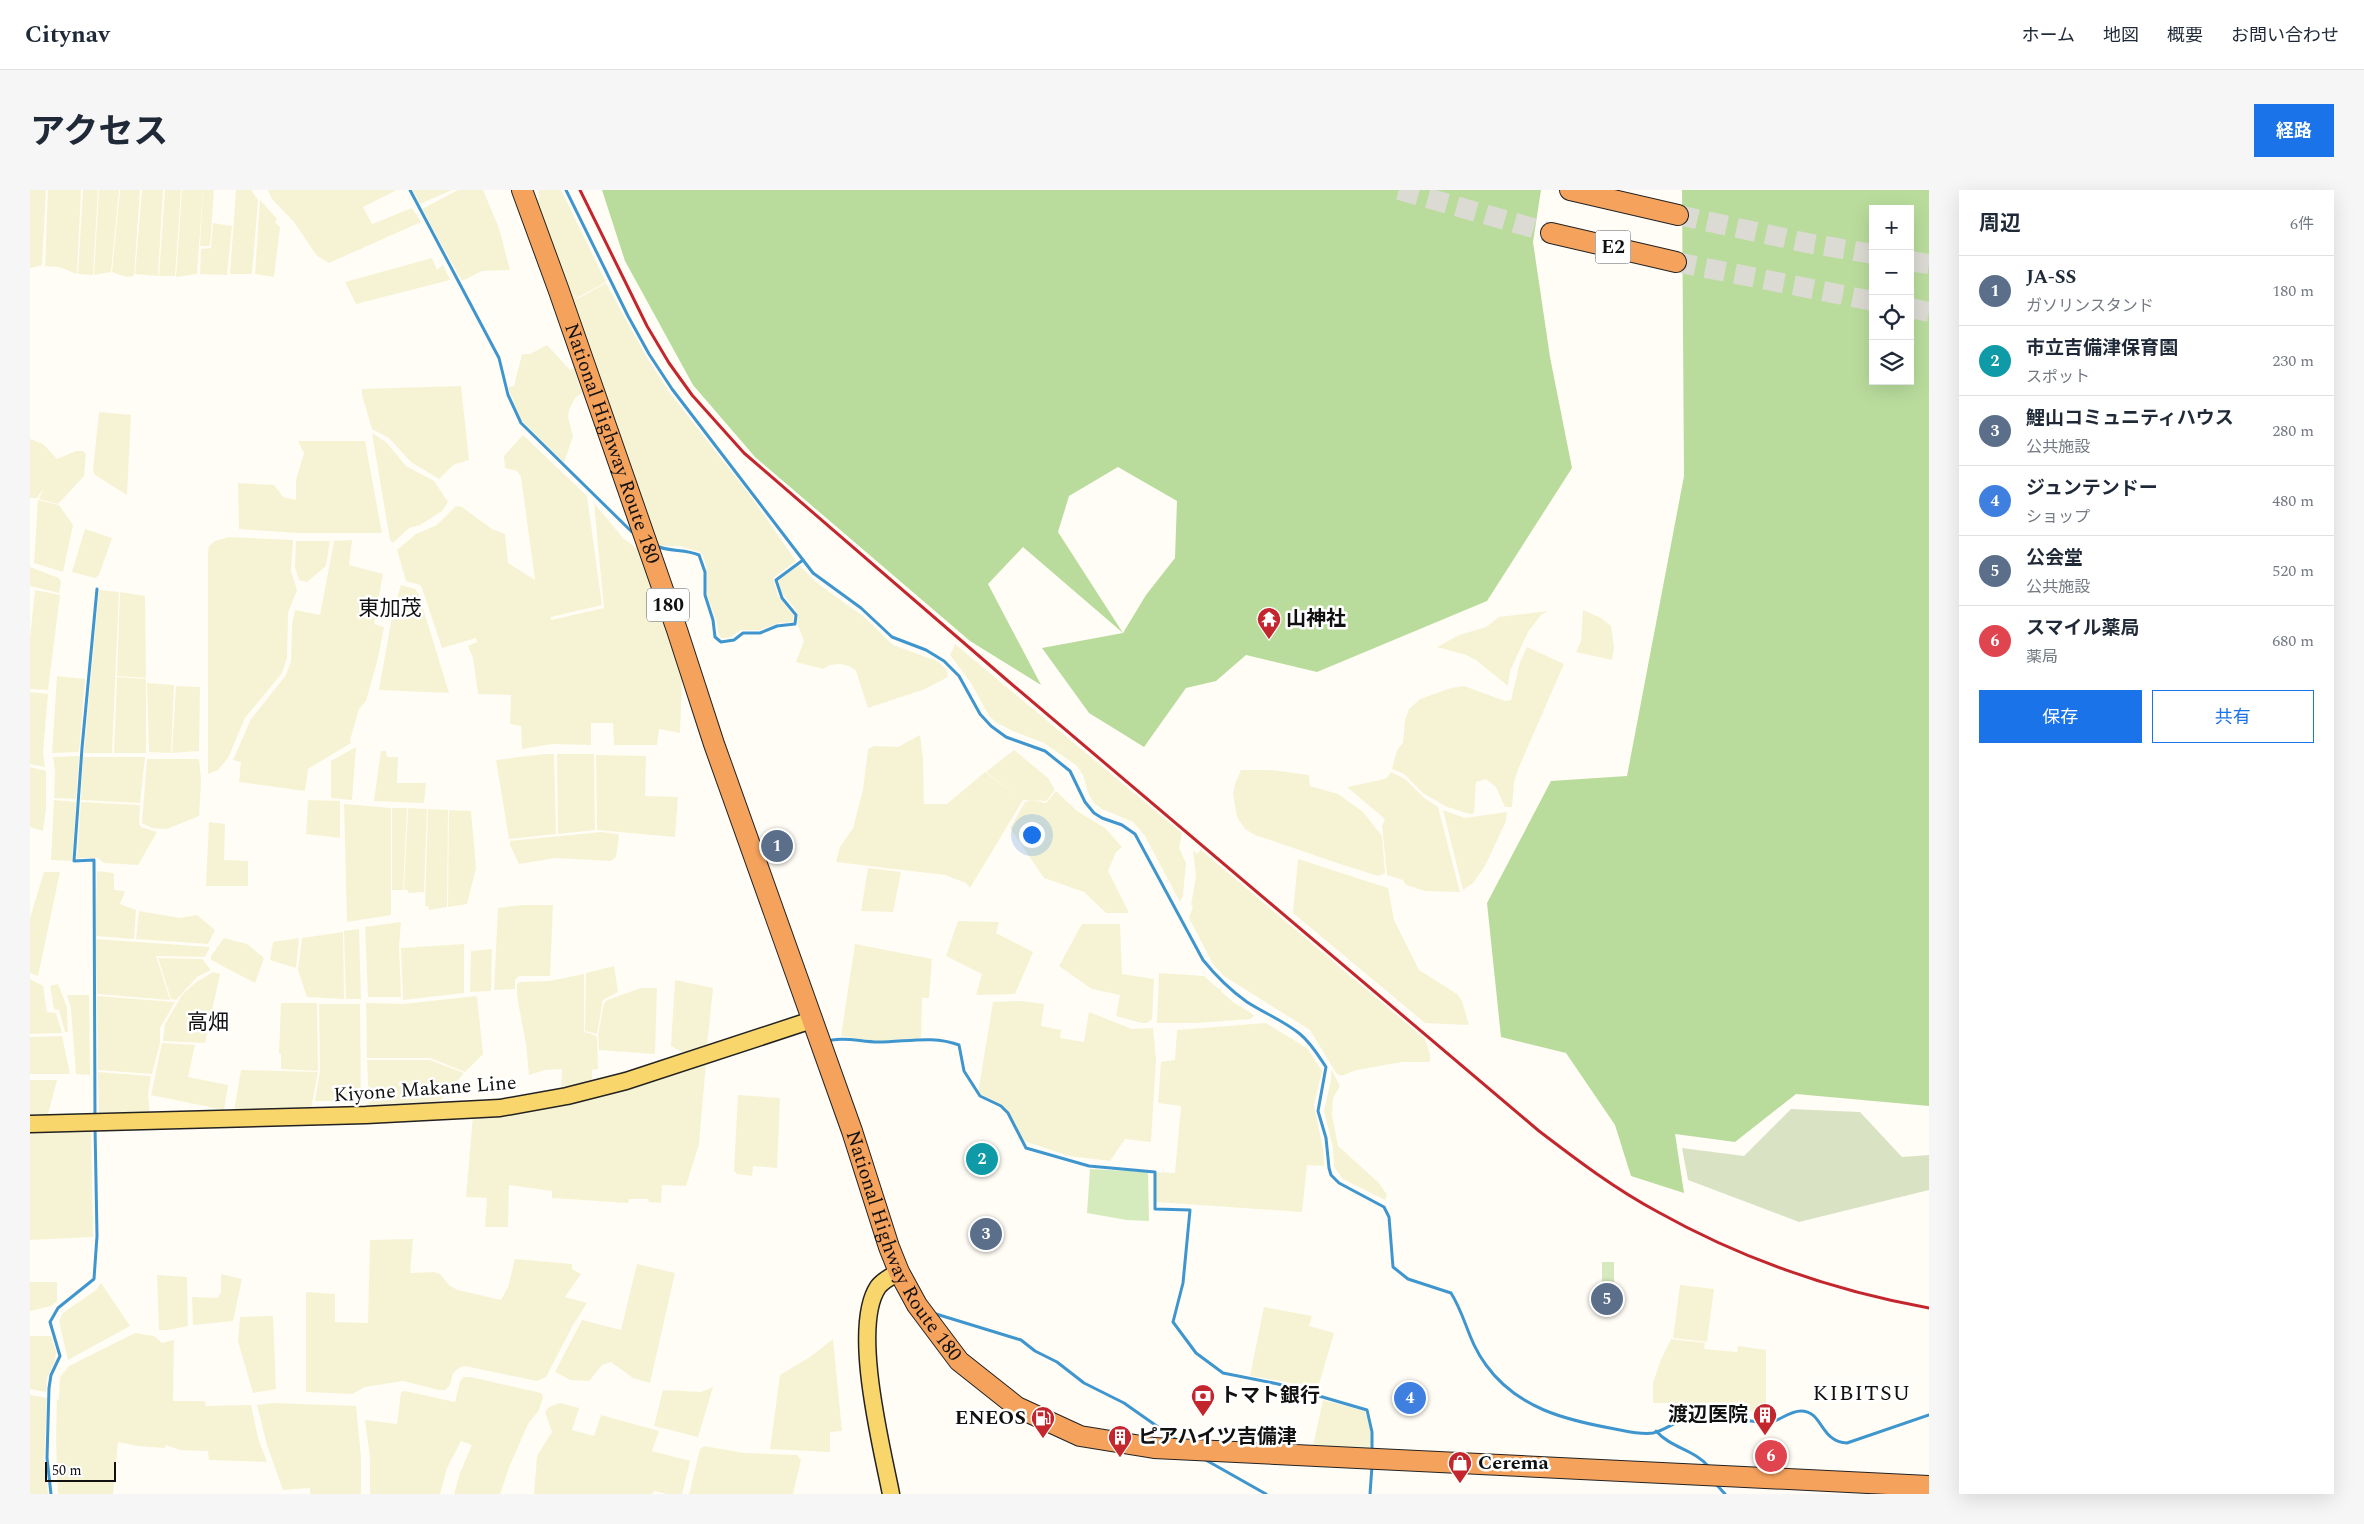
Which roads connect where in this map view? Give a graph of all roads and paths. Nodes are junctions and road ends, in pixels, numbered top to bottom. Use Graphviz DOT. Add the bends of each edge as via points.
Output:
graph roads {
  1 [pos="522,190"];
  2 [pos="1570,190"];
  3 [pos="1678,215"];
  4 [pos="1551,233"];
  5 [pos="1676,262"];
  6 [pos="812,1020"];
  7 [pos="30,1124"];
  8 [pos="899,1272"];
  9 [pos="1929,1486"];
  10 [pos="891,1494"];
  1 -- 6 [label="highway, National Highway Route 180 / 180"];
  2 -- 3 [label="highway, E2"];
  4 -- 5 [label="highway, E2"];
  6 -- 7 [label="main road, Kiyone Makane Line" via="626,1081 500,1108 366,1116"];
  6 -- 8 [label="highway, National Highway Route 180 / 180"];
  8 -- 9 [label="highway, National Highway Route 180 / 180" via="917,1305 959,1361 1016,1407 1080,1436 1154,1448"];
  8 -- 10 [label="main road" via="879,1285 874,1293 869,1320 868,1362 873,1407"];
}
